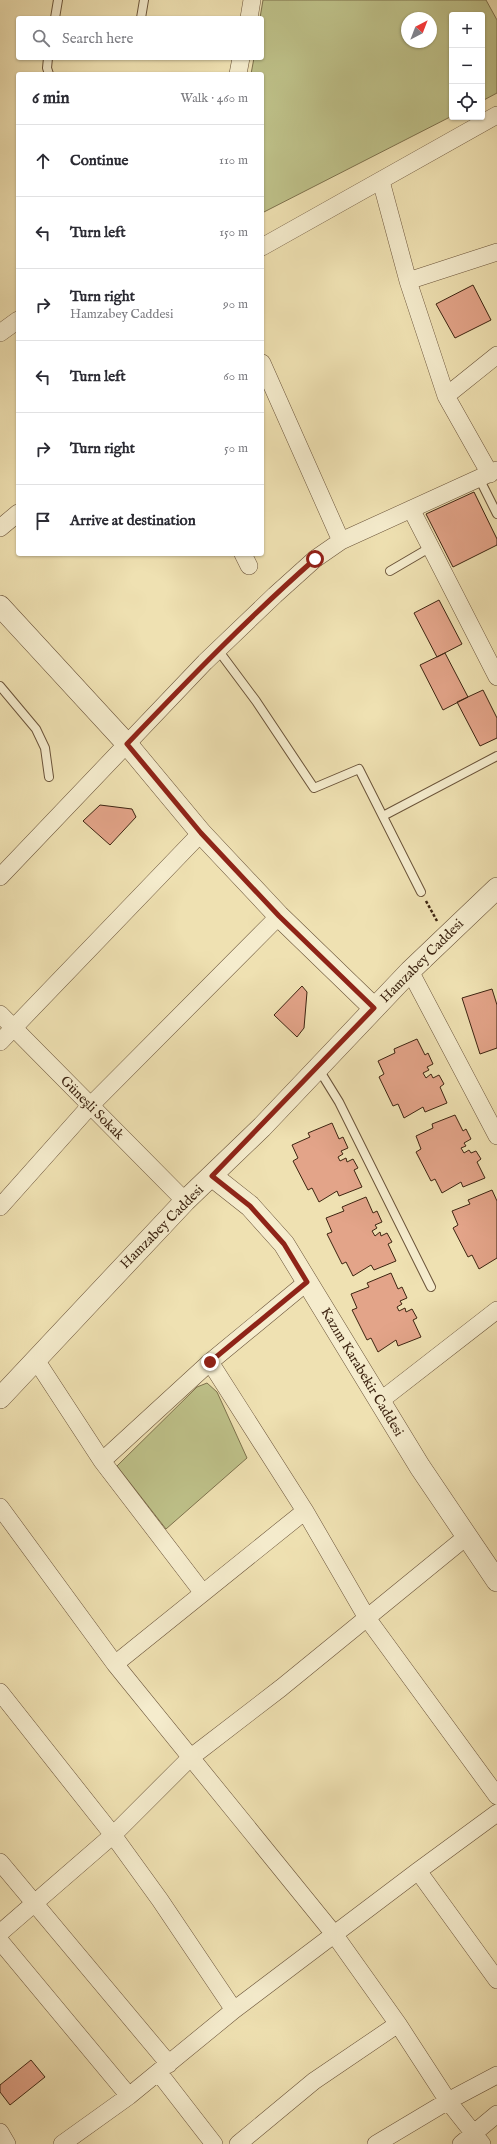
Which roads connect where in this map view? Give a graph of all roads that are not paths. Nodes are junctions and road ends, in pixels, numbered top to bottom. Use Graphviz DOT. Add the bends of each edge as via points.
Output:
graph roads {
  1 [pos="58,0"];
  2 [pos="144,0"];
  3 [pos="252,0"];
  4 [pos="55,16"];
  5 [pos="141,16"];
  6 [pos="249,16"];
  7 [pos="48,60"];
  8 [pos="241,60"];
  9 [pos="48,72"];
  10 [pos="238,72"];
  11 [pos="497,115"];
  12 [pos="381,180"];
  13 [pos="264,246"];
  14 [pos="497,252"];
  15 [pos="408,281"];
  16 [pos="16,321"];
  17 [pos="0,333"];
  18 [pos="497,355"];
  19 [pos="264,367"];
  20 [pos="446,396"];
  21 [pos="489,474"];
  22 [pos="411,509"];
  23 [pos="497,514"];
  24 [pos="16,515"];
  25 [pos="0,528"];
  26 [pos="342,541"];
  27 [pos="431,547"];
  28 [pos="390,570"];
  29 [pos="0,606"];
  30 [pos="218,650"];
  31 [pos="497,677"];
  32 [pos="0,686"];
  33 [pos="127,744"];
  34 [pos="497,756"];
  35 [pos="49,778"];
  36 [pos="383,816"];
  37 [pos="201,833"];
  38 [pos="0,876"];
  39 [pos="497,888"];
  40 [pos="421,892"];
  41 [pos="279,916"];
  42 [pos="410,971"];
  43 [pos="374,1008"];
  44 [pos="0,1014"];
  45 [pos="14,1029"];
  46 [pos="0,1042"];
  47 [pos="317,1068"];
  48 [pos="90,1106"];
  49 [pos="497,1136"];
  50 [pos="212,1176"];
  51 [pos="185,1201"];
  52 [pos="0,1207"];
  53 [pos="307,1282"];
  54 [pos="431,1287"];
  55 [pos="497,1310"];
  56 [pos="36,1360"];
  57 [pos="210,1362"];
  58 [pos="0,1398"];
  59 [pos="380,1401"];
  60 [pos="102,1460"];
  61 [pos="0,1507"];
  62 [pos="305,1511"];
  63 [pos="466,1537"];
  64 [pos="497,1581"];
  65 [pos="203,1593"];
  66 [pos="367,1618"];
  67 [pos="116,1664"];
  68 [pos="0,1692"];
  69 [pos="190,1758"];
  70 [pos="497,1796"];
  71 [pos="497,1813"];
  72 [pos="113,1836"];
  73 [pos="0,1862"];
  74 [pos="418,1871"];
  75 [pos="36,1903"];
  76 [pos="0,1933"];
  77 [pos="334,1934"];
  78 [pos="0,1941"];
  79 [pos="497,1980"];
  80 [pos="234,2010"];
  81 [pos="398,2024"];
  82 [pos="164,2068"];
  83 [pos="497,2075"];
  84 [pos="128,2096"];
  85 [pos="448,2101"];
  86 [pos="497,2114"];
  87 [pos="0,2132"];
  88 [pos="472,2140"];
  89 [pos="7,2144"];
  90 [pos="62,2144"];
  91 [pos="214,2144"];
  92 [pos="238,2144"];
  93 [pos="376,2144"];
  1 -- 4 [label="lane"];
  2 -- 5 [label="lane"];
  3 -- 6 [label="street"];
  7 -- 9 [label="lane"];
  8 -- 10 [label="street"];
  11 -- 12 [label="street"];
  12 -- 13 [label="street"];
  12 -- 15 [label="street"];
  14 -- 15 [label="street"];
  15 -- 20 [label="street"];
  16 -- 17 [label="street"];
  18 -- 20 [label="street"];
  19 -- 26 [label="street"];
  20 -- 21 [label="street"];
  21 -- 22 [label="street"];
  21 -- 23 [label="lane"];
  22 -- 26 [label="street"];
  22 -- 27 [label="street"];
  24 -- 25 [label="street"];
  26 -- 30 [label="street" via="309,564"];
  27 -- 28 [label="lane"];
  27 -- 31 [label="street"];
  29 -- 33 [label="street"];
  30 -- 33 [label="street"];
  30 -- 36 [label="lane" via="256,701 314,788 359,769"];
  32 -- 35 [label="lane" via="36,729 45,748"];
  33 -- 37 [label="street"];
  33 -- 38 [label="street"];
  34 -- 36 [label="lane"];
  36 -- 40 [label="lane"];
  37 -- 41 [label="street"];
  37 -- 45 [label="street"];
  39 -- 42 [label="street, Hamzabey Caddesi"];
  41 -- 43 [label="street"];
  41 -- 48 [label="street"];
  42 -- 43 [label="street, Hamzabey Caddesi"];
  42 -- 49 [label="street"];
  43 -- 47 [label="street, Hamzabey Caddesi"];
  44 -- 45 [label="street, Güneşli Sokak"];
  45 -- 46 [label="street"];
  45 -- 48 [label="street, Güneşli Sokak"];
  47 -- 50 [label="street, Hamzabey Caddesi"];
  47 -- 54 [label="lane" via="339,1102"];
  48 -- 51 [label="street, Güneşli Sokak"];
  48 -- 52 [label="street"];
  50 -- 51 [label="street, Hamzabey Caddesi"];
  50 -- 53 [label="street, Kazım Karabekir Caddesi" via="250,1206 284,1244"];
  51 -- 56 [label="street, Hamzabey Caddesi"];
  53 -- 57 [label="street"];
  53 -- 59 [label="street, Kazım Karabekir Caddesi"];
  55 -- 59 [label="street"];
  56 -- 58 [label="street, Hamzabey Caddesi"];
  56 -- 60 [label="street"];
  57 -- 60 [label="street"];
  57 -- 62 [label="street"];
  59 -- 63 [label="street, Kazım Karabekir Caddesi"];
  60 -- 65 [label="street"];
  61 -- 67 [label="street"];
  62 -- 65 [label="street"];
  62 -- 66 [label="street"];
  63 -- 64 [label="street, Kazım Karabekir Caddesi"];
  63 -- 66 [label="street"];
  65 -- 67 [label="street"];
  66 -- 69 [label="street"];
  66 -- 70 [label="street"];
  67 -- 69 [label="street"];
  68 -- 72 [label="street"];
  69 -- 72 [label="street"];
  69 -- 77 [label="street"];
  71 -- 74 [label="street"];
  72 -- 75 [label="street"];
  72 -- 80 [label="street" via="160,1900"];
  73 -- 75 [label="street"];
  74 -- 77 [label="street"];
  74 -- 79 [label="street"];
  75 -- 76 [label="street"];
  75 -- 82 [label="street"];
  77 -- 80 [label="street"];
  77 -- 81 [label="street"];
  78 -- 84 [label="street"];
  80 -- 82 [label="street"];
  81 -- 85 [label="street"];
  81 -- 92 [label="street" via="314,2081"];
  82 -- 84 [label="street"];
  82 -- 91 [label="street"];
  83 -- 85 [label="street"];
  84 -- 90 [label="street"];
  85 -- 88 [label="street"];
  85 -- 93 [label="street"];
  86 -- 88 [label="street"];
  87 -- 89 [label="street"];
}
